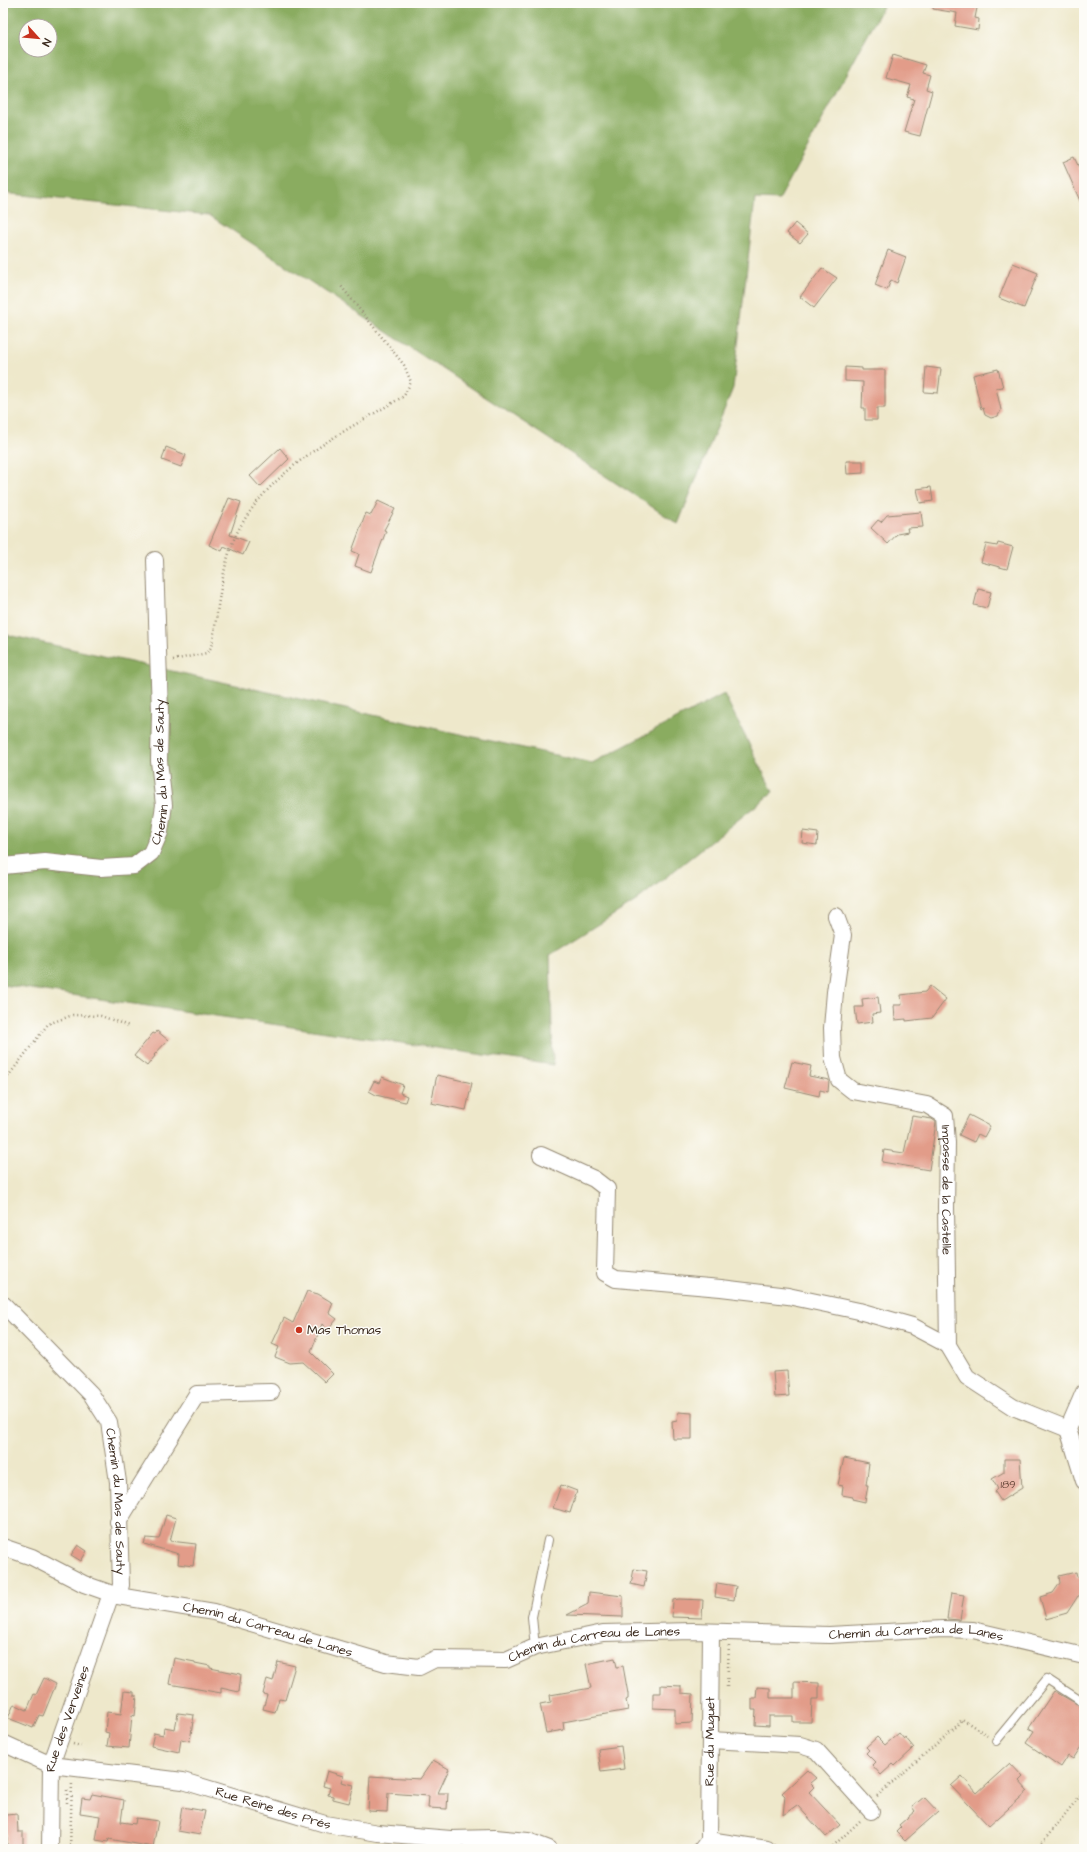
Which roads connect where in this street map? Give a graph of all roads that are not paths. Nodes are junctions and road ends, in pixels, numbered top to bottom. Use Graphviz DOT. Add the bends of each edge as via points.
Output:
graph roads {
  1 [pos="155,560"];
  2 [pos="3,866"];
  3 [pos="836,916"];
  4 [pos="541,1155"];
  5 [pos="3,1304"];
  6 [pos="948,1345"];
  7 [pos="271,1392"];
  8 [pos="1084,1392"];
  9 [pos="1068,1429"];
  10 [pos="1084,1480"];
  11 [pos="118,1522"];
  12 [pos="548,1540"];
  13 [pos="3,1547"];
  14 [pos="115,1595"];
  15 [pos="712,1632"];
  16 [pos="535,1647"];
  17 [pos="1084,1656"];
  18 [pos="1084,1703"];
  19 [pos="710,1740"];
  20 [pos="996,1741"];
  21 [pos="3,1743"];
  22 [pos="63,1770"];
  23 [pos="868,1808"];
  24 [pos="705,1844"];
  25 [pos="50,1849"];
  26 [pos="549,1849"];
  27 [pos="767,1849"];
  1 -- 2 [label="street, Chemin du Mas de Sauty" via="159,761 164,805 160,832 151,853 134,866 100,868 45,862"];
  3 -- 6 [label="street, Impasse de la Castelle" via="843,935 832,1028 833,1058 839,1080 853,1091 927,1105 945,1116"];
  4 -- 6 [label="street" via="594,1179 607,1189 605,1272 616,1279 788,1296 912,1326"];
  5 -- 11 [label="street, Chemin du Mas de Sauty" via="91,1394 109,1422 118,1482"];
  6 -- 9 [label="street, Impasse de la Castelle" via="967,1377 1013,1408"];
  7 -- 11 [label="street" via="197,1394"];
  8 -- 9 [label="street"];
  9 -- 10 [label="street"];
  11 -- 14 [label="street, Chemin du Mas de Sauty" via="121,1585"];
  12 -- 16 [label="lane" via="532,1617"];
  13 -- 14 [label="street, Chemin du Carreau de Lanes" via="32,1557 84,1584"];
  14 -- 16 [label="street, Chemin du Carreau de Lanes" via="214,1612 392,1664 419,1667 435,1659 506,1660"];
  14 -- 22 [label="street, Rue des Verveines"];
  15 -- 16 [label="street, Chemin du Carreau de Lanes" via="603,1633"];
  15 -- 17 [label="street, Chemin du Carreau de Lanes" via="829,1635 943,1629 973,1630"];
  15 -- 19 [label="street, Rue du Muguet"];
  18 -- 20 [label="lane" via="1047,1679"];
  19 -- 23 [label="street" via="800,1745 816,1750"];
  19 -- 24 [label="street, Rue du Muguet"];
  21 -- 22 [label="street, Rue Reine des Prés"];
  22 -- 25 [label="street, Rue des Verveines"];
  22 -- 26 [label="street, Rue Reine des Prés" via="183,1782 333,1826 378,1833 451,1839 495,1838 528,1841"];
  24 -- 27 [label="street"];
}
